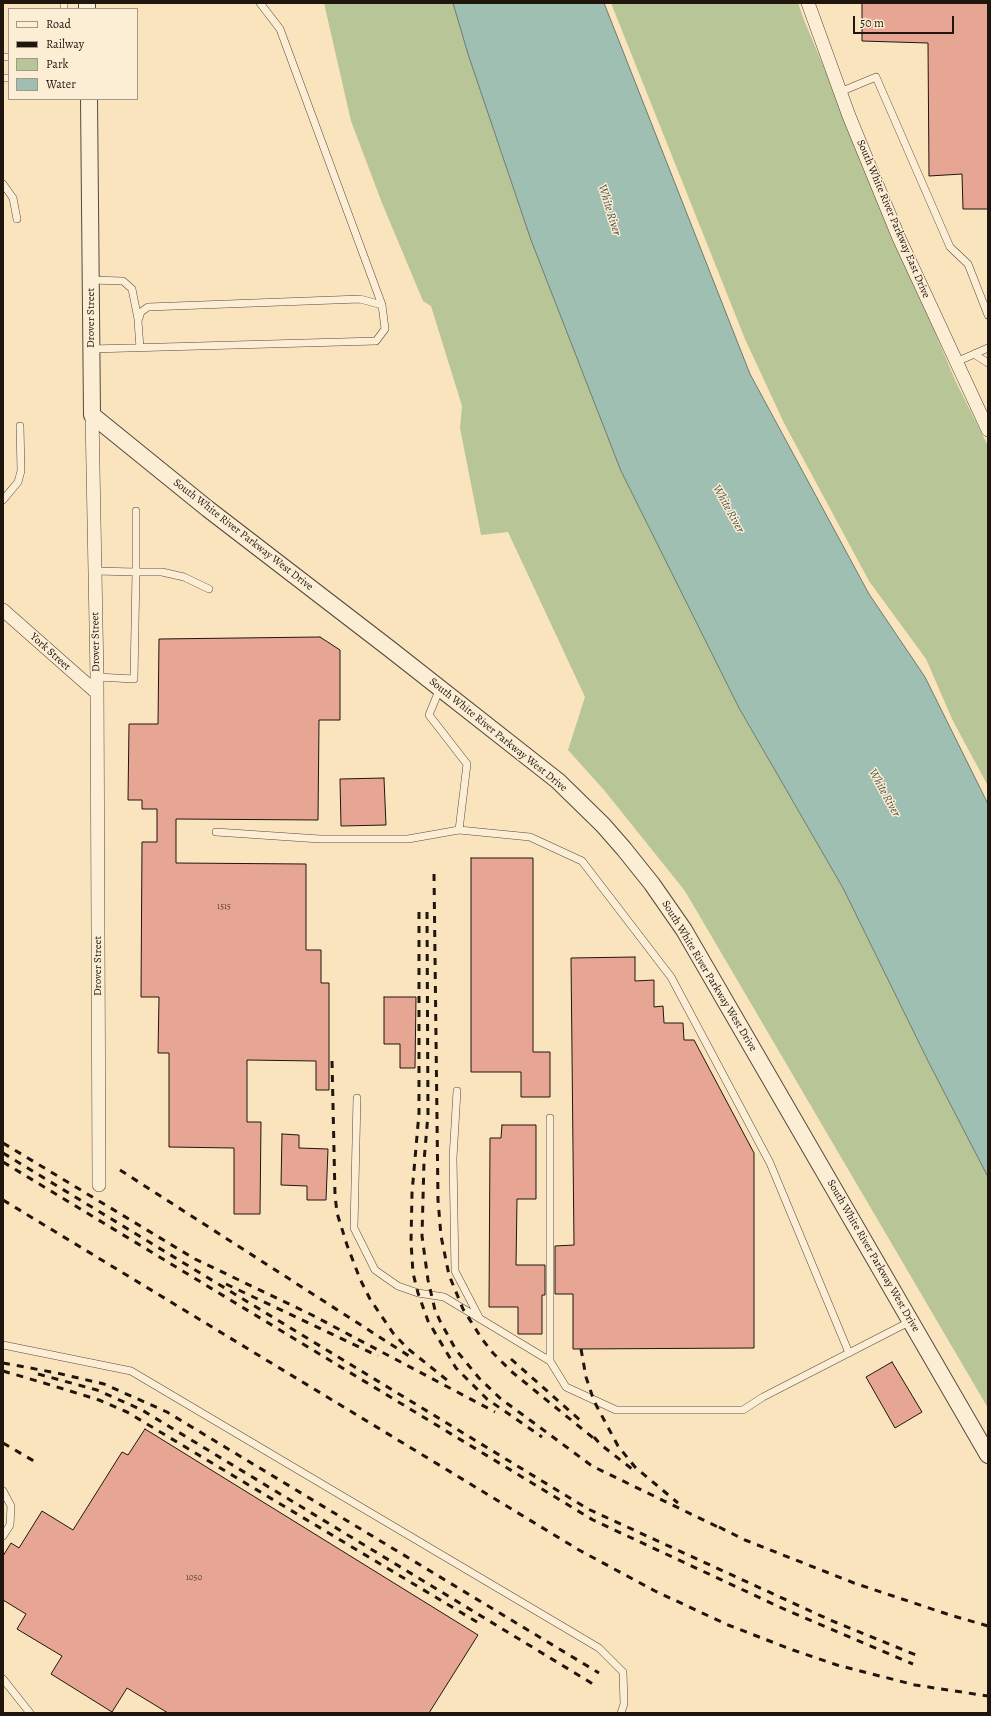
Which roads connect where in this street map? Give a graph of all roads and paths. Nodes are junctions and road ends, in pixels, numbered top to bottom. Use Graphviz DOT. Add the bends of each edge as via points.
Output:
graph roads {
  1 [pos="260,3"];
  2 [pos="808,3"];
  3 [pos="840,92"];
  4 [pos="89,100"];
  5 [pos="3,184"];
  6 [pos="17,219"];
  7 [pos="91,280"];
  8 [pos="382,306"];
  9 [pos="988,315"];
  10 [pos="138,321"];
  11 [pos="140,348"];
  12 [pos="988,348"];
  13 [pos="91,349"];
  14 [pos="974,354"];
  15 [pos="956,362"];
  16 [pos="988,363"];
  17 [pos="92,415"];
  18 [pos="20,426"];
  19 [pos="988,430"];
  20 [pos="3,500"];
  21 [pos="136,511"];
  22 [pos="95,571"];
  23 [pos="136,572"];
  24 [pos="209,589"];
  25 [pos="3,610"];
  26 [pos="97,677"];
  27 [pos="440,688"];
  28 [pos="97,693"];
  29 [pos="459,830"];
  30 [pos="216,832"];
  31 [pos="457,1091"];
  32 [pos="357,1098"];
  33 [pos="550,1118"];
  34 [pos="99,1185"];
  35 [pos="481,1320"];
  36 [pos="911,1321"];
  37 [pos="3,1345"];
  38 [pos="849,1353"];
  39 [pos="550,1361"];
  40 [pos="988,1455"];
  41 [pos="3,1491"];
  42 [pos="3,1536"];
  43 [pos="3,1679"];
  44 [pos="30,1713"];
  45 [pos="621,1713"];
  1 -- 8 [label="lane" via="280,29"];
  2 -- 3 [label="street, South White River Parkway East Drive"];
  3 -- 9 [label="lane" via="876,77 950,247 968,264"];
  3 -- 15 [label="street, South White River Parkway East Drive" via="899,238"];
  4 -- 7 [label="street, Drover Street"];
  5 -- 6 [label="lane" via="13,198"];
  7 -- 10 [label="lane" via="122,281 132,289"];
  7 -- 13 [label="street, Drover Street"];
  8 -- 10 [label="lane" via="360,298 148,307 141,312"];
  8 -- 11 [label="lane" via="385,329 376,341"];
  10 -- 11 [label="lane"];
  11 -- 13 [label="lane"];
  12 -- 14 [label="lane"];
  13 -- 17 [label="street, Drover Street"];
  14 -- 15 [label="lane"];
  14 -- 16 [label="lane"];
  15 -- 19 [label="street, South White River Parkway East Drive"];
  17 -- 22 [label="street, Drover Street"];
  17 -- 27 [label="street, South White River Parkway West Drive" via="208,509"];
  18 -- 20 [label="lane" via="21,471 18,482"];
  21 -- 23 [label="lane"];
  22 -- 23 [label="lane"];
  22 -- 26 [label="street, Drover Street"];
  23 -- 24 [label="lane" via="162,572 184,577"];
  23 -- 26 [label="lane" via="134,679"];
  25 -- 28 [label="street, York Street"];
  26 -- 28 [label="street, Drover Street"];
  27 -- 29 [label="lane" via="429,715 466,764"];
  27 -- 36 [label="street, South White River Parkway West Drive" via="567,790 603,825 652,884 688,937"];
  28 -- 34 [label="street, Drover Street"];
  29 -- 30 [label="lane" via="408,839 320,839"];
  29 -- 38 [label="lane" via="530,837 582,861 671,977 770,1163"];
  31 -- 35 [label="lane" via="453,1158 456,1271"];
  32 -- 35 [label="lane" via="354,1228 374,1270 398,1286 418,1293 444,1297"];
  33 -- 39 [label="lane"];
  35 -- 39 [label="lane"];
  36 -- 38 [label="lane"];
  36 -- 40 [label="street, South White River Parkway West Drive"];
  37 -- 45 [label="lane" via="131,1371 600,1648 623,1672 624,1704"];
  38 -- 39 [label="lane" via="743,1410 616,1410 566,1387"];
  41 -- 42 [label="lane" via="11,1506 10,1525"];
  43 -- 44 [label="lane"];
}
